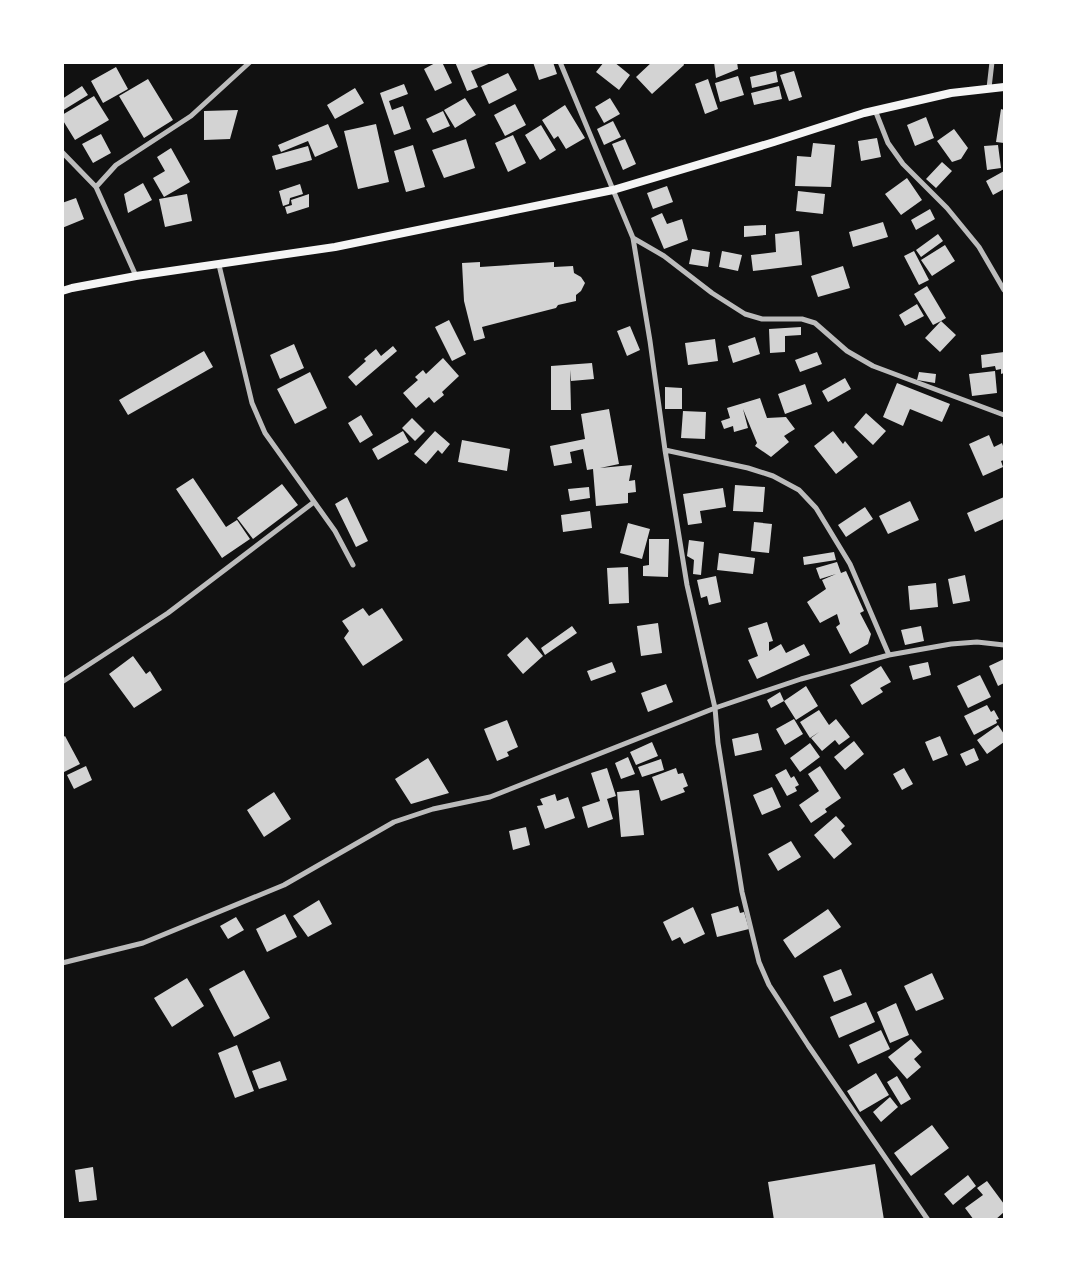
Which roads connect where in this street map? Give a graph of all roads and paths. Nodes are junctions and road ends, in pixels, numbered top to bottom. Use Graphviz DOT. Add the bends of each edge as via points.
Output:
graph roads {
  1 [pos="250,62"];
  2 [pos="560,62"];
  3 [pos="992,62"];
  4 [pos="1004,87"];
  5 [pos="989,88"];
  6 [pos="875,110"];
  7 [pos="62,152"];
  8 [pos="96,187"];
  9 [pos="614,190"];
  10 [pos="633,238"];
  11 [pos="219,265"];
  12 [pos="136,276"];
  13 [pos="1004,290"];
  14 [pos="62,291"];
  15 [pos="1004,415"];
  16 [pos="665,450"];
  17 [pos="314,502"];
  18 [pos="353,565"];
  19 [pos="1004,645"];
  20 [pos="889,655"];
  21 [pos="62,682"];
  22 [pos="715,708"];
  23 [pos="62,963"];
  24 [pos="928,1220"];
  1 -- 8 [label="street" via="191,116 116,164"];
  2 -- 9 [label="street"];
  3 -- 5 [label="street"];
  4 -- 5 [label="main road"];
  5 -- 6 [label="main road"];
  6 -- 9 [label="main road"];
  6 -- 13 [label="street" via="888,143 903,164 947,208 979,247"];
  7 -- 8 [label="street"];
  8 -- 12 [label="street"];
  9 -- 10 [label="street"];
  9 -- 11 [label="main road" via="335,247"];
  10 -- 15 [label="street" via="664,256 744,314 762,319 802,319 814,323 847,351 873,366"];
  10 -- 16 [label="street"];
  11 -- 12 [label="main road"];
  11 -- 17 [label="street" via="252,403 265,433"];
  12 -- 14 [label="main road"];
  16 -- 20 [label="street" via="748,468 773,476 799,490 816,508 850,564"];
  16 -- 22 [label="street" via="687,584"];
  17 -- 18 [label="street" via="335,531"];
  17 -- 21 [label="street" via="168,614"];
  19 -- 20 [label="street" via="951,644"];
  20 -- 22 [label="street" via="801,679"];
  22 -- 23 [label="street" via="490,797 394,822 284,886 143,943"];
  22 -- 24 [label="street" via="742,892 759,962 769,985 808,1045"];
}
